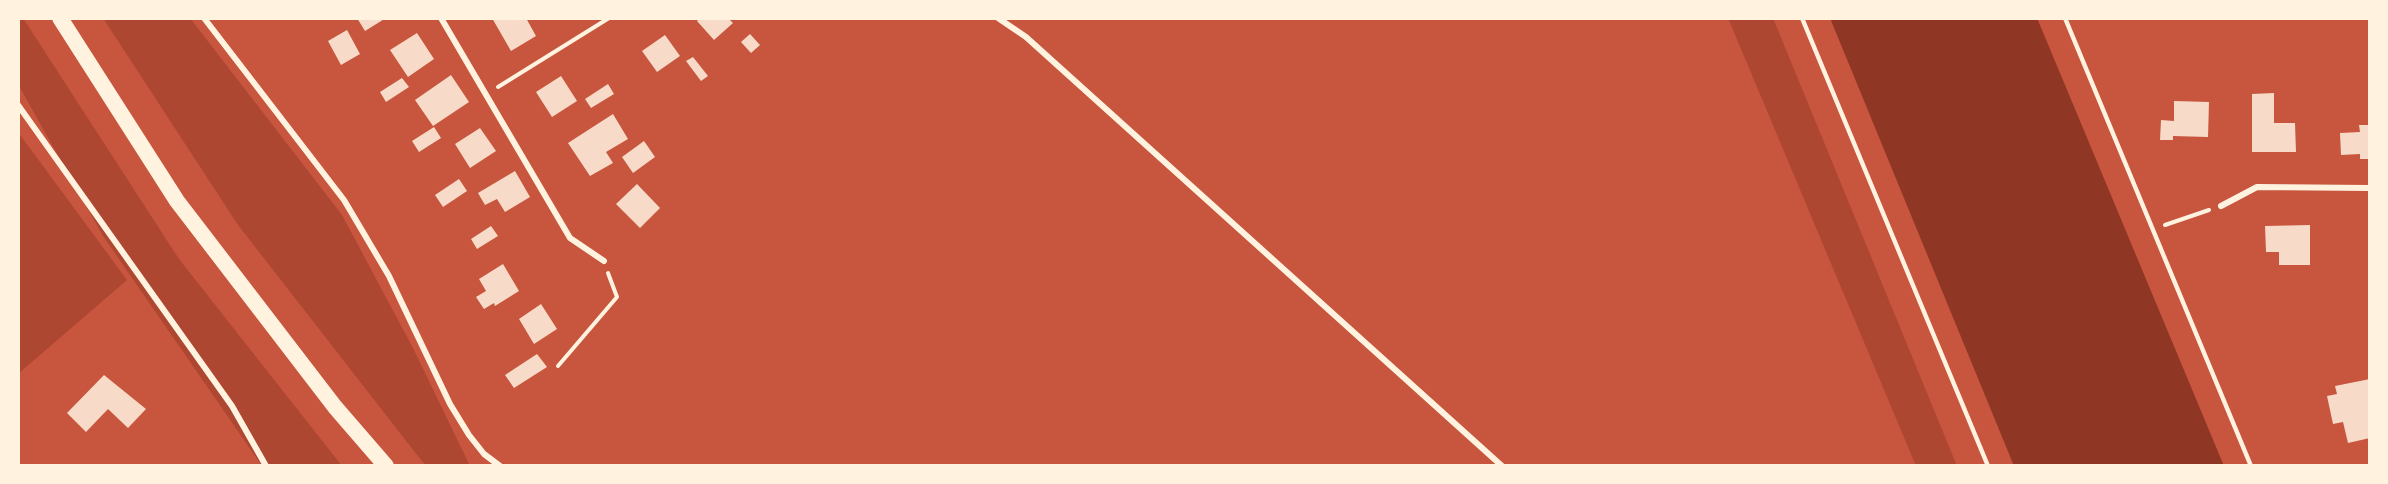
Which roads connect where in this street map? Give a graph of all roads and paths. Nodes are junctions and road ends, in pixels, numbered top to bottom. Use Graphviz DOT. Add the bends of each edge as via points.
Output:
graph roads {
  1 [pos="60,18"];
  2 [pos="204,18"];
  3 [pos="441,18"];
  4 [pos="609,18"];
  5 [pos="998,18"];
  6 [pos="1802,18"];
  7 [pos="2065,18"];
  8 [pos="487,94"];
  9 [pos="18,105"];
  10 [pos="2370,188"];
  11 [pos="2221,206"];
  12 [pos="2192,216"];
  13 [pos="2152,229"];
  14 [pos="604,261"];
  15 [pos="558,366"];
  16 [pos="266,466"];
  17 [pos="386,466"];
  18 [pos="500,466"];
  19 [pos="1502,466"];
  20 [pos="1988,466"];
  21 [pos="2251,466"];
  1 -- 17 [label="highway" via="177,201 335,407"];
  2 -- 18 [label="street" via="344,200 389,276 450,404 484,454"];
  3 -- 8 [label="street"];
  4 -- 8 [label="path"];
  5 -- 19 [label="street" via="1026,37"];
  6 -- 20 [label="lane"];
  7 -- 13 [label="lane"];
  8 -- 14 [label="street" via="570,238"];
  9 -- 16 [label="street" via="232,406"];
  10 -- 11 [label="street" via="2256,187"];
  12 -- 13 [label="path"];
  13 -- 21 [label="lane"];
  14 -- 15 [label="path" via="617,297"];
}
